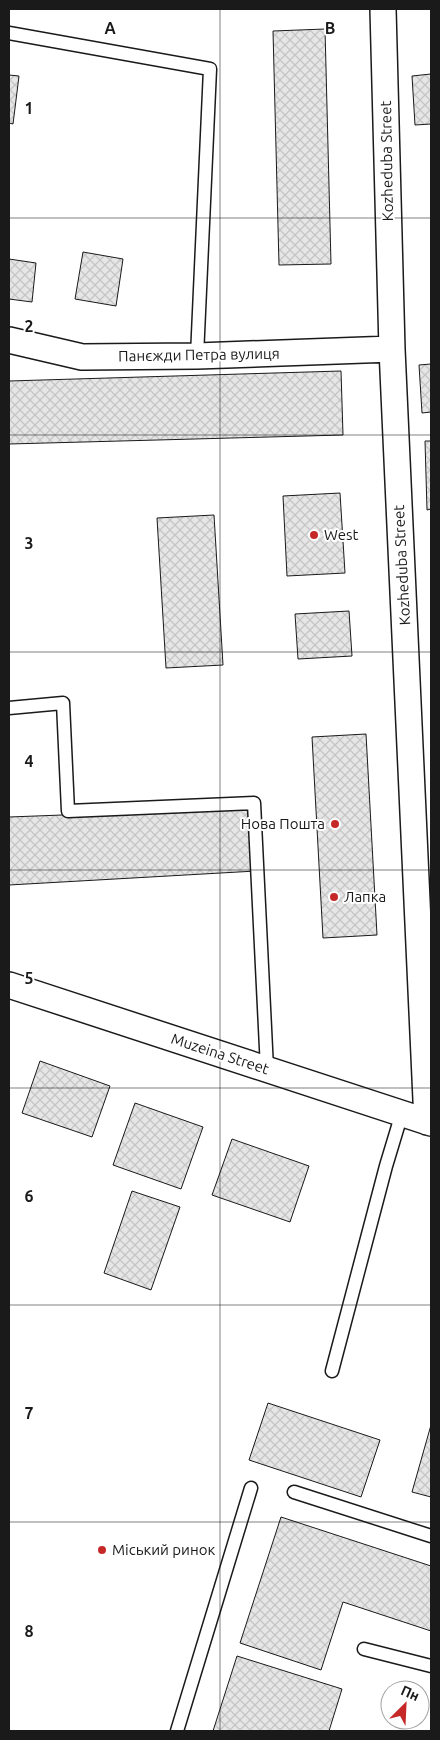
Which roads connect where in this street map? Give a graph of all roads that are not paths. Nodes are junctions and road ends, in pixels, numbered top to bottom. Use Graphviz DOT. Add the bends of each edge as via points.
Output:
graph roads {
  1 [pos="383,9"];
  2 [pos="9,32"];
  3 [pos="9,340"];
  4 [pos="392,349"];
  5 [pos="198,356"];
  6 [pos="9,708"];
  7 [pos="9,985"];
  8 [pos="267,1069"];
  9 [pos="402,1113"];
  10 [pos="429,1122"];
  11 [pos="332,1371"];
  12 [pos="251,1488"];
  13 [pos="294,1492"];
  14 [pos="431,1536"];
  15 [pos="364,1649"];
  16 [pos="431,1666"];
  17 [pos="176,1731"];
  1 -- 4 [label="street, Kozheduba Street"];
  2 -- 5 [label="lane" via="210,68"];
  3 -- 5 [label="street, Панєжди Петра вулиця" via="82,357"];
  4 -- 5 [label="street, Панєжди Петра вулиця"];
  4 -- 10 [label="street, Kozheduba Street"];
  6 -- 8 [label="lane" via="63,703 68,811 254,803"];
  7 -- 8 [label="street, Muzeina Street"];
  8 -- 9 [label="street, Muzeina Street"];
  9 -- 10 [label="street, Muzeina Street"];
  9 -- 11 [label="lane"];
  12 -- 17 [label="lane"];
  13 -- 14 [label="lane"];
  15 -- 16 [label="lane"];
}
